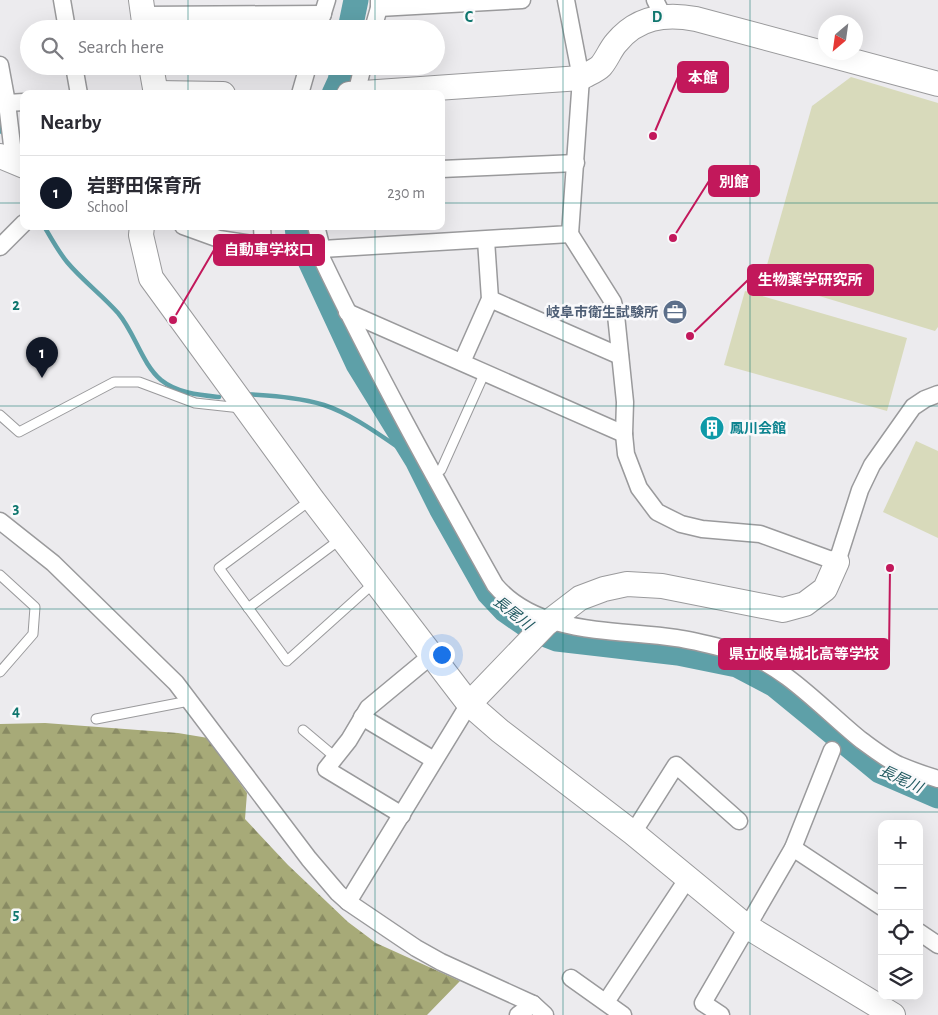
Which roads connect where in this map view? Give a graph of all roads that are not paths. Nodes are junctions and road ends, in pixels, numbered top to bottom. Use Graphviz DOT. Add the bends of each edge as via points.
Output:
graph roads {
  1 [pos="62,0"];
  2 [pos="522,0"];
  3 [pos="566,0"];
  4 [pos="468,2"];
  5 [pos="379,4"];
  6 [pos="659,8"];
  7 [pos="323,14"];
  8 [pos="143,15"];
  9 [pos="65,20"];
  10 [pos="376,20"];
  11 [pos="0,65"];
  12 [pos="76,75"];
  13 [pos="153,75"];
  14 [pos="305,75"];
  15 [pos="361,75"];
  16 [pos="581,78"];
  17 [pos="938,84"];
  18 [pos="78,90"];
  19 [pos="155,90"];
  20 [pos="301,90"];
  21 [pos="357,90"];
  22 [pos="412,90"];
  23 [pos="20,102"];
  24 [pos="7,103"];
  25 [pos="13,161"];
  26 [pos="576,163"];
  27 [pos="445,169"];
  28 [pos="20,227"];
  29 [pos="142,230"];
  30 [pos="194,230"];
  31 [pos="262,230"];
  32 [pos="316,230"];
  33 [pos="570,234"];
  34 [pos="486,240"];
  35 [pos="0,246"];
  36 [pos="263,246"];
  37 [pos="318,250"];
  38 [pos="490,299"];
  39 [pos="347,312"];
  40 [pos="620,356"];
  41 [pos="462,362"];
  42 [pos="484,372"];
  43 [pos="938,394"];
  44 [pos="246,408"];
  45 [pos="0,415"];
  46 [pos="624,434"];
  47 [pos="432,474"];
  48 [pos="312,499"];
  49 [pos="0,521"];
  50 [pos="343,538"];
  51 [pos="838,562"];
  52 [pos="0,575"];
  53 [pos="376,581"];
  54 [pos="248,608"];
  55 [pos="543,629"];
  56 [pos="432,655"];
  57 [pos="0,672"];
  58 [pos="189,701"];
  59 [pos="469,704"];
  60 [pos="362,717"];
  61 [pos="96,719"];
  62 [pos="303,730"];
  63 [pos="832,750"];
  64 [pos="335,757"];
  65 [pos="434,760"];
  66 [pos="938,779"];
  67 [pos="402,814"];
  68 [pos="739,820"];
  69 [pos="633,833"];
  70 [pos="793,848"];
  71 [pos="688,878"];
  72 [pos="348,902"];
  73 [pos="878,904"];
  74 [pos="746,926"];
  75 [pos="923,935"];
  76 [pos="938,944"];
  77 [pos="571,978"];
  78 [pos="606,1002"];
  79 [pos="533,1004"];
  80 [pos="518,1015"];
  81 [pos="545,1015"];
  82 [pos="623,1015"];
  83 [pos="721,1015"];
  84 [pos="893,1015"];
  1 -- 9 [label="street"];
  2 -- 4 [label="street"];
  3 -- 16 [label="street"];
  4 -- 5 [label="street"];
  5 -- 10 [label="street"];
  6 -- 16 [label="street" via="626,32 600,66"];
  6 -- 17 [label="street"];
  7 -- 8 [label="street"];
  11 -- 24 [label="street"];
  12 -- 18 [label="street"];
  13 -- 19 [label="street"];
  14 -- 20 [label="street"];
  15 -- 21 [label="street"];
  16 -- 22 [label="street"];
  16 -- 26 [label="street"];
  23 -- 24 [label="street"];
  24 -- 25 [label="street"];
  26 -- 27 [label="street"];
  26 -- 33 [label="street"];
  28 -- 35 [label="street"];
  29 -- 44 [label="street" via="151,278"];
  30 -- 36 [label="street" via="220,239"];
  31 -- 36 [label="street"];
  32 -- 37 [label="street"];
  33 -- 34 [label="street"];
  33 -- 40 [label="street" via="613,302"];
  34 -- 37 [label="street"];
  34 -- 38 [label="street"];
  36 -- 37 [label="street"];
  37 -- 39 [label="street"];
  38 -- 40 [label="street"];
  38 -- 41 [label="street"];
  39 -- 41 [label="street"];
  39 -- 47 [label="street"];
  40 -- 46 [label="street" via="625,402"];
  41 -- 42 [label="street"];
  42 -- 46 [label="street"];
  42 -- 47 [label="lane" via="441,470"];
  43 -- 51 [label="street" via="913,407 872,465 860,490"];
  44 -- 45 [label="lane" via="195,403 139,382 114,382 19,432"];
  44 -- 48 [label="street"];
  46 -- 51 [label="street" via="626,454 639,488 657,512 681,524 702,529 760,534"];
  47 -- 55 [label="street" via="495,585"];
  48 -- 50 [label="street"];
  48 -- 54 [label="lane" via="219,568"];
  49 -- 58 [label="street" via="53,563 176,683"];
  50 -- 53 [label="street"];
  50 -- 54 [label="lane"];
  51 -- 55 [label="street" via="825,589 805,604 783,610 662,586 627,584 580,598"];
  52 -- 57 [label="lane" via="35,607 33,634"];
  53 -- 54 [label="lane" via="287,661"];
  53 -- 56 [label="street"];
  55 -- 59 [label="street"];
  55 -- 66 [label="street" via="677,638 745,654 779,671 862,740 898,764"];
  56 -- 59 [label="street"];
  56 -- 60 [label="street" via="368,708"];
  58 -- 61 [label="lane"];
  58 -- 72 [label="street" via="309,859"];
  59 -- 65 [label="street"];
  59 -- 69 [label="street"];
  60 -- 64 [label="street"];
  60 -- 65 [label="street"];
  62 -- 64 [label="lane"];
  63 -- 70 [label="street"];
  64 -- 67 [label="street" via="326,769"];
  65 -- 67 [label="street"];
  67 -- 72 [label="street"];
  68 -- 69 [label="street" via="676,764"];
  69 -- 71 [label="street"];
  70 -- 73 [label="street"];
  70 -- 74 [label="street"];
  71 -- 74 [label="street"];
  71 -- 78 [label="street"];
  72 -- 79 [label="street" via="441,962"];
  74 -- 83 [label="street" via="703,1003"];
  74 -- 84 [label="street"];
  75 -- 76 [label="street"];
  77 -- 78 [label="street"];
  78 -- 82 [label="street"];
  79 -- 80 [label="street"];
  79 -- 81 [label="street"];
}
